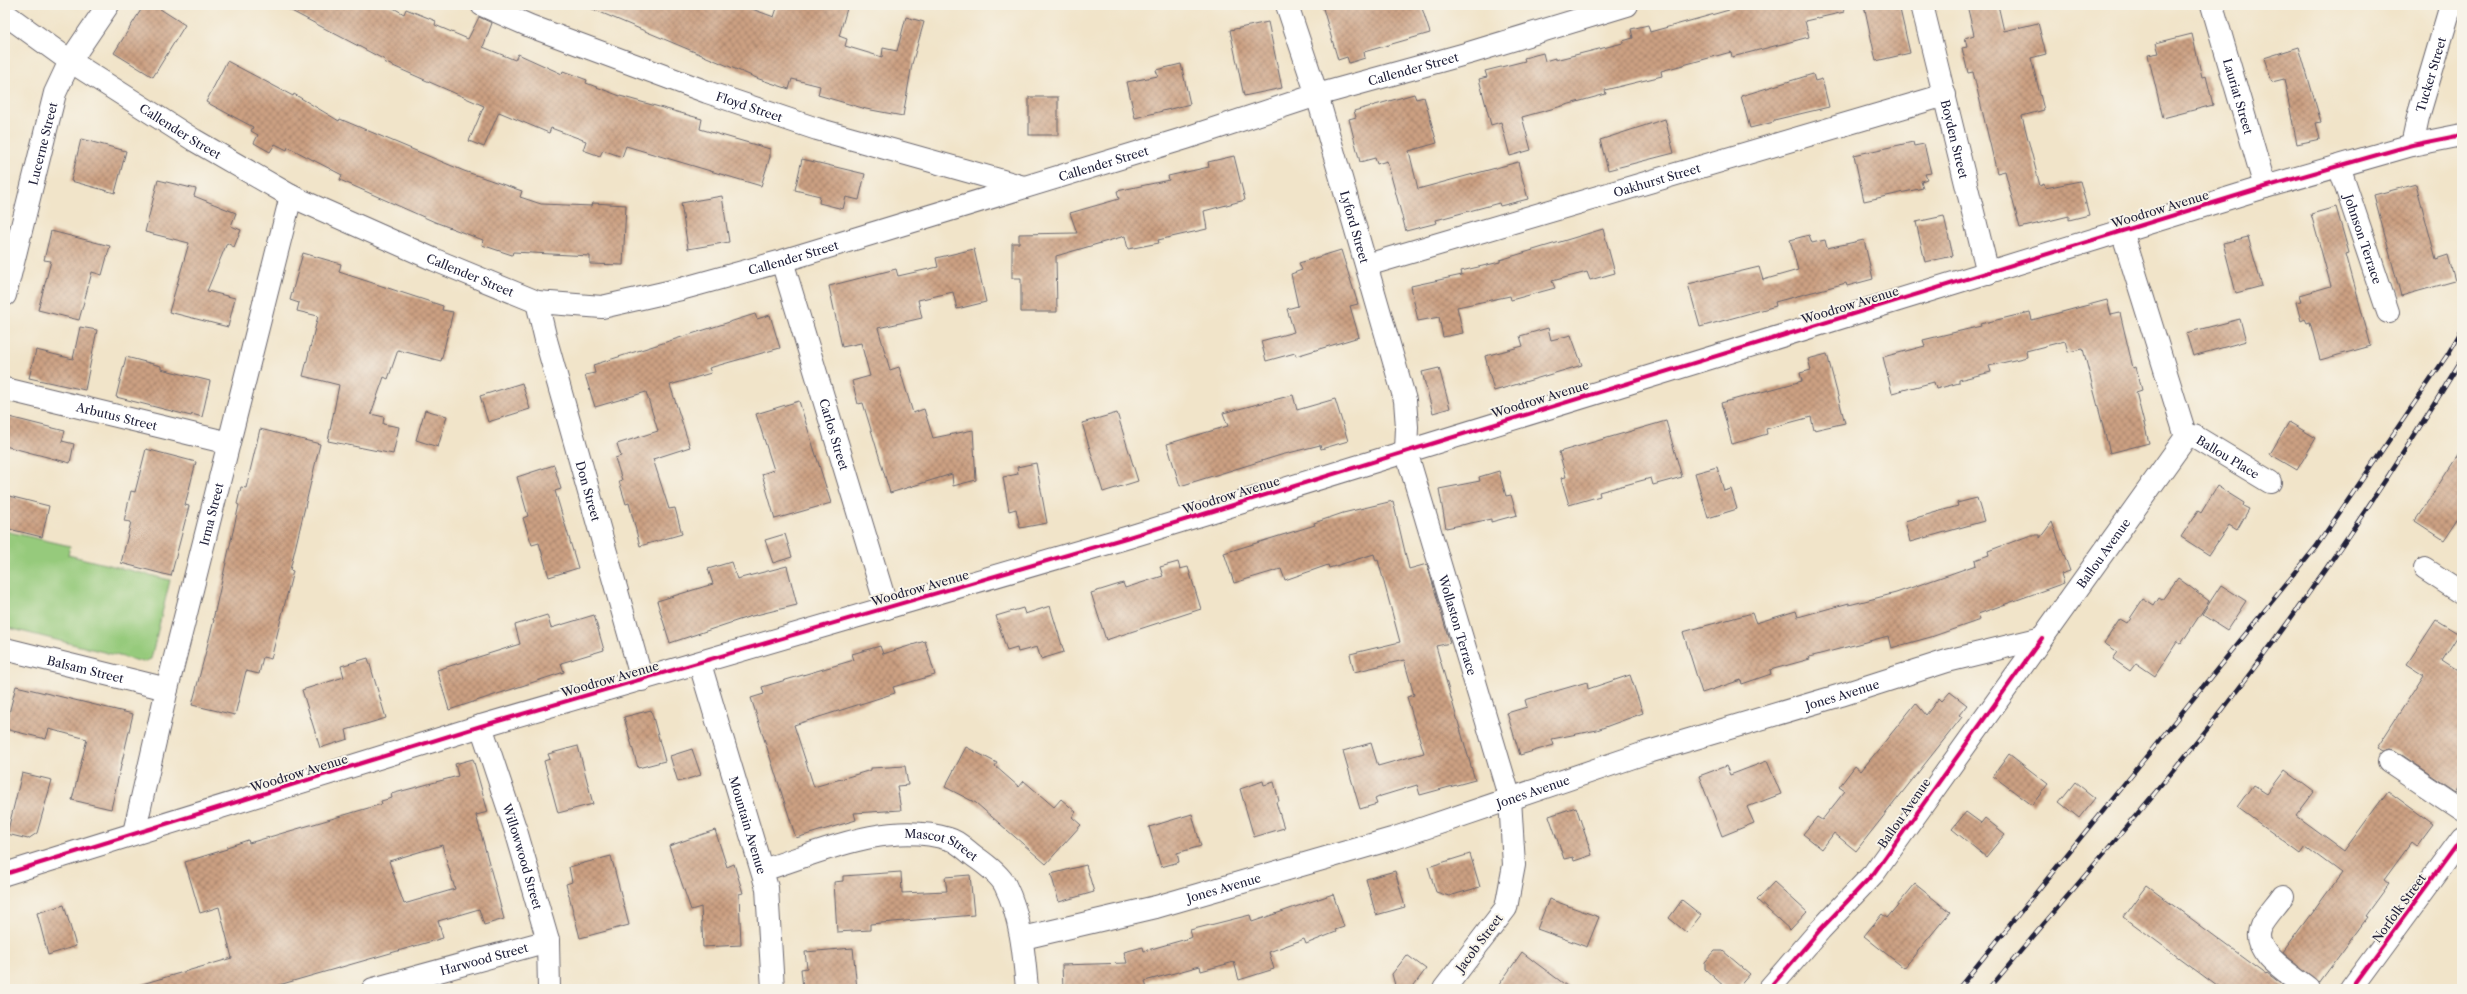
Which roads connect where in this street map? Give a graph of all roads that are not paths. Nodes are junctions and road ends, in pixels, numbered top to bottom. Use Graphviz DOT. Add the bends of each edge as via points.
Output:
graph roads {
  1 [pos="108,5"];
  2 [pos="482,5"];
  3 [pos="1287,5"];
  4 [pos="1627,5"];
  5 [pos="1922,5"];
  6 [pos="2212,5"];
  7 [pos="2451,5"];
  8 [pos="5,14"];
  9 [pos="70,61"];
  10 [pos="1318,95"];
  11 [pos="1945,96"];
  12 [pos="2462,135"];
  13 [pos="2412,145"];
  14 [pos="2339,166"];
  15 [pos="1024,187"];
  16 [pos="2265,187"];
  17 [pos="291,196"];
  18 [pos="2122,231"];
  19 [pos="782,261"];
  20 [pos="1367,264"];
  21 [pos="1988,273"];
  22 [pos="5,295"];
  23 [pos="537,302"];
  24 [pos="2388,312"];
  25 [pos="5,389"];
  26 [pos="2186,437"];
  27 [pos="228,443"];
  28 [pos="1406,451"];
  29 [pos="2270,482"];
  30 [pos="2425,568"];
  31 [pos="2462,593"];
  32 [pos="887,608"];
  33 [pos="2042,638"];
  34 [pos="5,649"];
  35 [pos="700,664"];
  36 [pos="642,680"];
  37 [pos="167,689"];
  38 [pos="481,726"];
  39 [pos="2389,761"];
  40 [pos="1510,798"];
  41 [pos="2462,810"];
  42 [pos="134,833"];
  43 [pos="2462,838"];
  44 [pos="763,870"];
  45 [pos="5,874"];
  46 [pos="2283,896"];
  47 [pos="1023,938"];
  48 [pos="548,941"];
  49 [pos="373,989"];
  50 [pos="549,989"];
  51 [pos="772,989"];
  52 [pos="1027,989"];
  53 [pos="1444,989"];
  54 [pos="1769,989"];
  55 [pos="2309,989"];
  56 [pos="2351,989"];
  1 -- 9 [label="street, Lucerne Street"];
  2 -- 15 [label="street, Floyd Street" via="544,32 707,92 809,126"];
  3 -- 10 [label="street, Lyford Street"];
  4 -- 10 [label="street, Callender Street"];
  5 -- 11 [label="street, Boyden Street"];
  6 -- 16 [label="street, Lauriat Street"];
  7 -- 13 [label="street, Tucker Street"];
  8 -- 9 [label="street, Callender Street"];
  9 -- 17 [label="street, Callender Street" via="194,140"];
  9 -- 22 [label="street, Lucerne Street" via="56,93"];
  10 -- 15 [label="street, Callender Street"];
  10 -- 20 [label="street, Lyford Street"];
  11 -- 20 [label="street, Oakhurst Street"];
  11 -- 21 [label="street, Boyden Street"];
  12 -- 13 [label="street, Woodrow Avenue"];
  13 -- 14 [label="street, Woodrow Avenue"];
  14 -- 16 [label="street, Woodrow Avenue"];
  14 -- 24 [label="street, Johnson Terrace"];
  15 -- 19 [label="street, Callender Street"];
  16 -- 18 [label="street, Woodrow Avenue"];
  17 -- 23 [label="street, Callender Street"];
  17 -- 27 [label="street, Irma Street"];
  18 -- 21 [label="street, Woodrow Avenue"];
  18 -- 26 [label="street"];
  19 -- 23 [label="street, Callender Street" via="602,308"];
  19 -- 32 [label="street, Carlos Street"];
  20 -- 28 [label="street, Lyford Street" via="1405,400"];
  21 -- 28 [label="street, Woodrow Avenue"];
  23 -- 36 [label="street, Don Street"];
  25 -- 27 [label="street, Arbutus Street"];
  26 -- 29 [label="street, Ballou Place" via="2194,436"];
  26 -- 33 [label="street, Ballou Avenue"];
  27 -- 37 [label="street, Irma Street"];
  28 -- 32 [label="street, Woodrow Avenue" via="1129,537"];
  28 -- 40 [label="street, Wollaston Terrace"];
  30 -- 31 [label="street"];
  32 -- 35 [label="street, Woodrow Avenue"];
  33 -- 40 [label="street, Jones Avenue" via="1947,660 1841,695 1645,753"];
  33 -- 54 [label="street, Ballou Avenue" via="1874,873"];
  34 -- 37 [label="street, Balsam Street"];
  35 -- 36 [label="street, Woodrow Avenue"];
  35 -- 44 [label="street, Mountain Avenue"];
  36 -- 38 [label="street, Woodrow Avenue"];
  37 -- 42 [label="street, Irma Street"];
  38 -- 42 [label="street, Woodrow Avenue"];
  38 -- 48 [label="street, Willowwood Street" via="517,834"];
  39 -- 41 [label="street"];
  40 -- 47 [label="street, Jones Avenue" via="1395,838 1156,907"];
  40 -- 53 [label="street, Jacob Street" via="1514,865 1506,908"];
  42 -- 45 [label="street, Woodrow Avenue"];
  43 -- 56 [label="street, Norfolk Street"];
  44 -- 47 [label="street, Mascot Street" via="846,843 890,834 922,834 951,839 982,862 1005,884"];
  44 -- 51 [label="street, Mountain Avenue" via="767,888"];
  46 -- 55 [label="street" via="2261,926 2258,940 2263,952"];
  47 -- 52 [label="street, Mascot Street"];
  48 -- 49 [label="street, Harwood Street"];
  48 -- 50 [label="street, Willowwood Street"];
}
